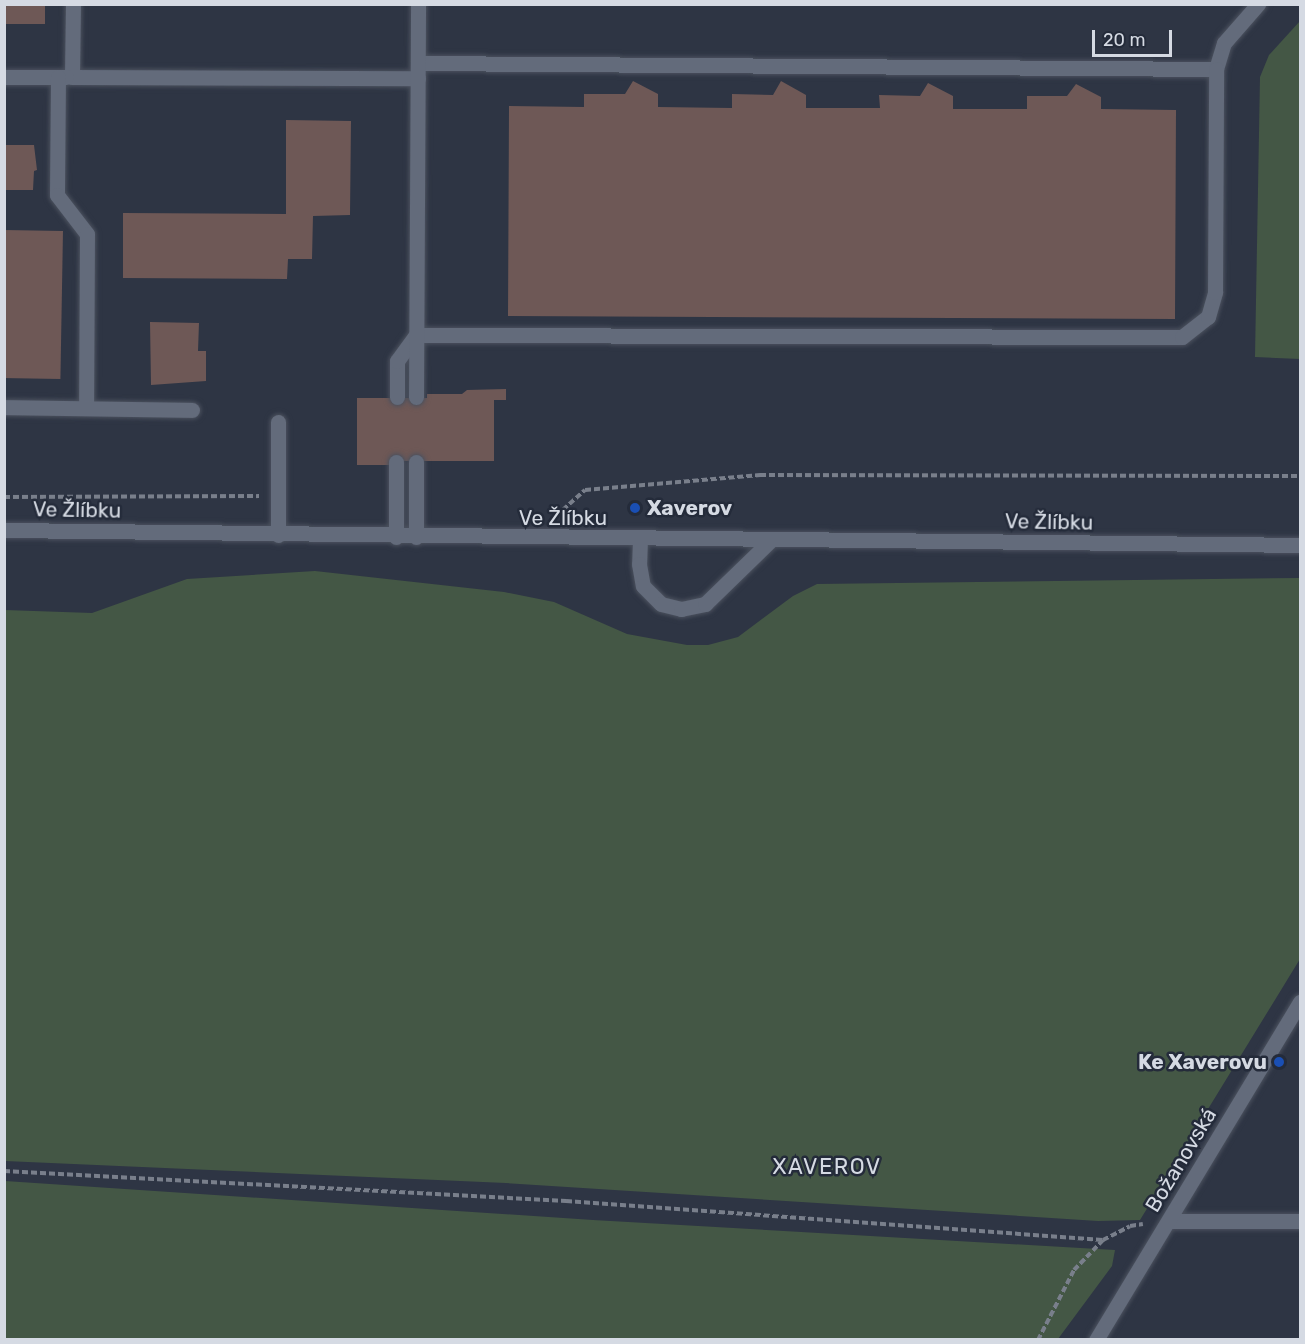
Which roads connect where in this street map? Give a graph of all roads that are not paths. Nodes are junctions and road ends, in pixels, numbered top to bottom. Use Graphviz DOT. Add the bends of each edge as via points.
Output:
graph roads {
  1 [pos="73,4"];
  2 [pos="418,4"];
  3 [pos="1258,4"];
  4 [pos="1216,69"];
  5 [pos="418,70"];
  6 [pos="4,76"];
  7 [pos="65,77"];
  8 [pos="416,335"];
  9 [pos="397,397"];
  10 [pos="416,397"];
  11 [pos="4,407"];
  12 [pos="86,408"];
  13 [pos="192,410"];
  14 [pos="278,422"];
  15 [pos="396,462"];
  16 [pos="416,462"];
  17 [pos="4,530"];
  18 [pos="278,535"];
  19 [pos="396,537"];
  20 [pos="416,537"];
  21 [pos="640,539"];
  22 [pos="771,540"];
  23 [pos="1300,545"];
  24 [pos="1300,1002"];
  25 [pos="1169,1221"];
  26 [pos="1300,1221"];
  27 [pos="1096,1340"];
  1 -- 7 [label="street"];
  2 -- 5 [label="street"];
  3 -- 4 [label="street" via="1224,43"];
  4 -- 5 [label="street"];
  4 -- 8 [label="street" via="1215,292 1208,317 1182,337"];
  5 -- 7 [label="street"];
  5 -- 8 [label="street"];
  6 -- 7 [label="street"];
  7 -- 12 [label="street" via="57,195 87,234"];
  8 -- 9 [label="street" via="397,361"];
  8 -- 10 [label="street"];
  11 -- 12 [label="street"];
  12 -- 13 [label="street"];
  14 -- 18 [label="street"];
  15 -- 19 [label="street"];
  16 -- 20 [label="street"];
  17 -- 18 [label="street, Ve Žlíbku"];
  18 -- 19 [label="street, Ve Žlíbku"];
  19 -- 20 [label="street, Ve Žlíbku"];
  20 -- 21 [label="street, Ve Žlíbku"];
  21 -- 22 [label="street, Ve Žlíbku"];
  21 -- 22 [label="street" via="643,586 661,604 681,609 705,604"];
  22 -- 23 [label="street, Ve Žlíbku"];
  24 -- 25 [label="street, Božanovská"];
  25 -- 26 [label="street"];
  25 -- 27 [label="street, Božanovská"];
}
